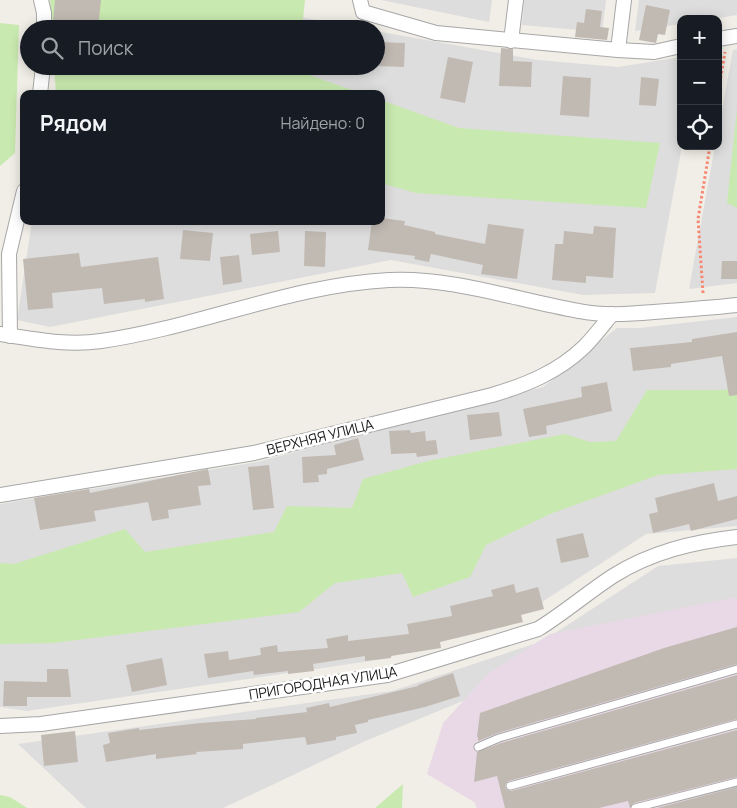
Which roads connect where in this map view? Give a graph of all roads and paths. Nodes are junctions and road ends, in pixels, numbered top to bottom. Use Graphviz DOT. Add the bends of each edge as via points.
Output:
graph roads {
  1 [pos="41,0"];
  2 [pos="360,0"];
  3 [pos="516,0"];
  4 [pos="624,0"];
  5 [pos="44,20"];
  6 [pos="727,38"];
  7 [pos="511,41"];
  8 [pos="677,47"];
  9 [pos="618,50"];
  10 [pos="722,69"];
  11 [pos="42,75"];
  12 [pos="40,90"];
  13 [pos="709,150"];
  14 [pos="20,208"];
  15 [pos="737,305"];
  16 [pos="704,308"];
  17 [pos="612,314"];
  18 [pos="5,335"];
  19 [pos="0,494"];
  20 [pos="737,537"];
  21 [pos="737,669"];
  22 [pos="737,724"];
  23 [pos="0,726"];
  24 [pos="478,747"];
  25 [pos="737,782"];
  26 [pos="510,786"];
  27 [pos="635,808"];
  1 -- 5 [label="street"];
  2 -- 7 [label="street" via="362,12 436,33"];
  3 -- 7 [label="street"];
  4 -- 9 [label="street"];
  6 -- 10 [label="path"];
  7 -- 9 [label="street"];
  8 -- 9 [label="street" via="654,52"];
  11 -- 12 [label="street"];
  13 -- 16 [label="path" via="698,219"];
  14 -- 18 [label="street" via="9,254"];
  15 -- 16 [label="street"];
  16 -- 17 [label="street"];
  17 -- 18 [label="street" via="580,312 443,282 391,280 340,285 175,327 100,341 56,343"];
  17 -- 19 [label="street, ВЕРХНЯЯ УЛИЦА" via="585,346 566,362 536,380 492,396 254,453"];
  20 -- 23 [label="street, ПРИГОРОДНАЯ УЛИЦА" via="662,552 614,576 538,629 387,675 42,724"];
  21 -- 24 [label="lane" via="499,738"];
  22 -- 26 [label="lane"];
  25 -- 27 [label="lane"];
}
